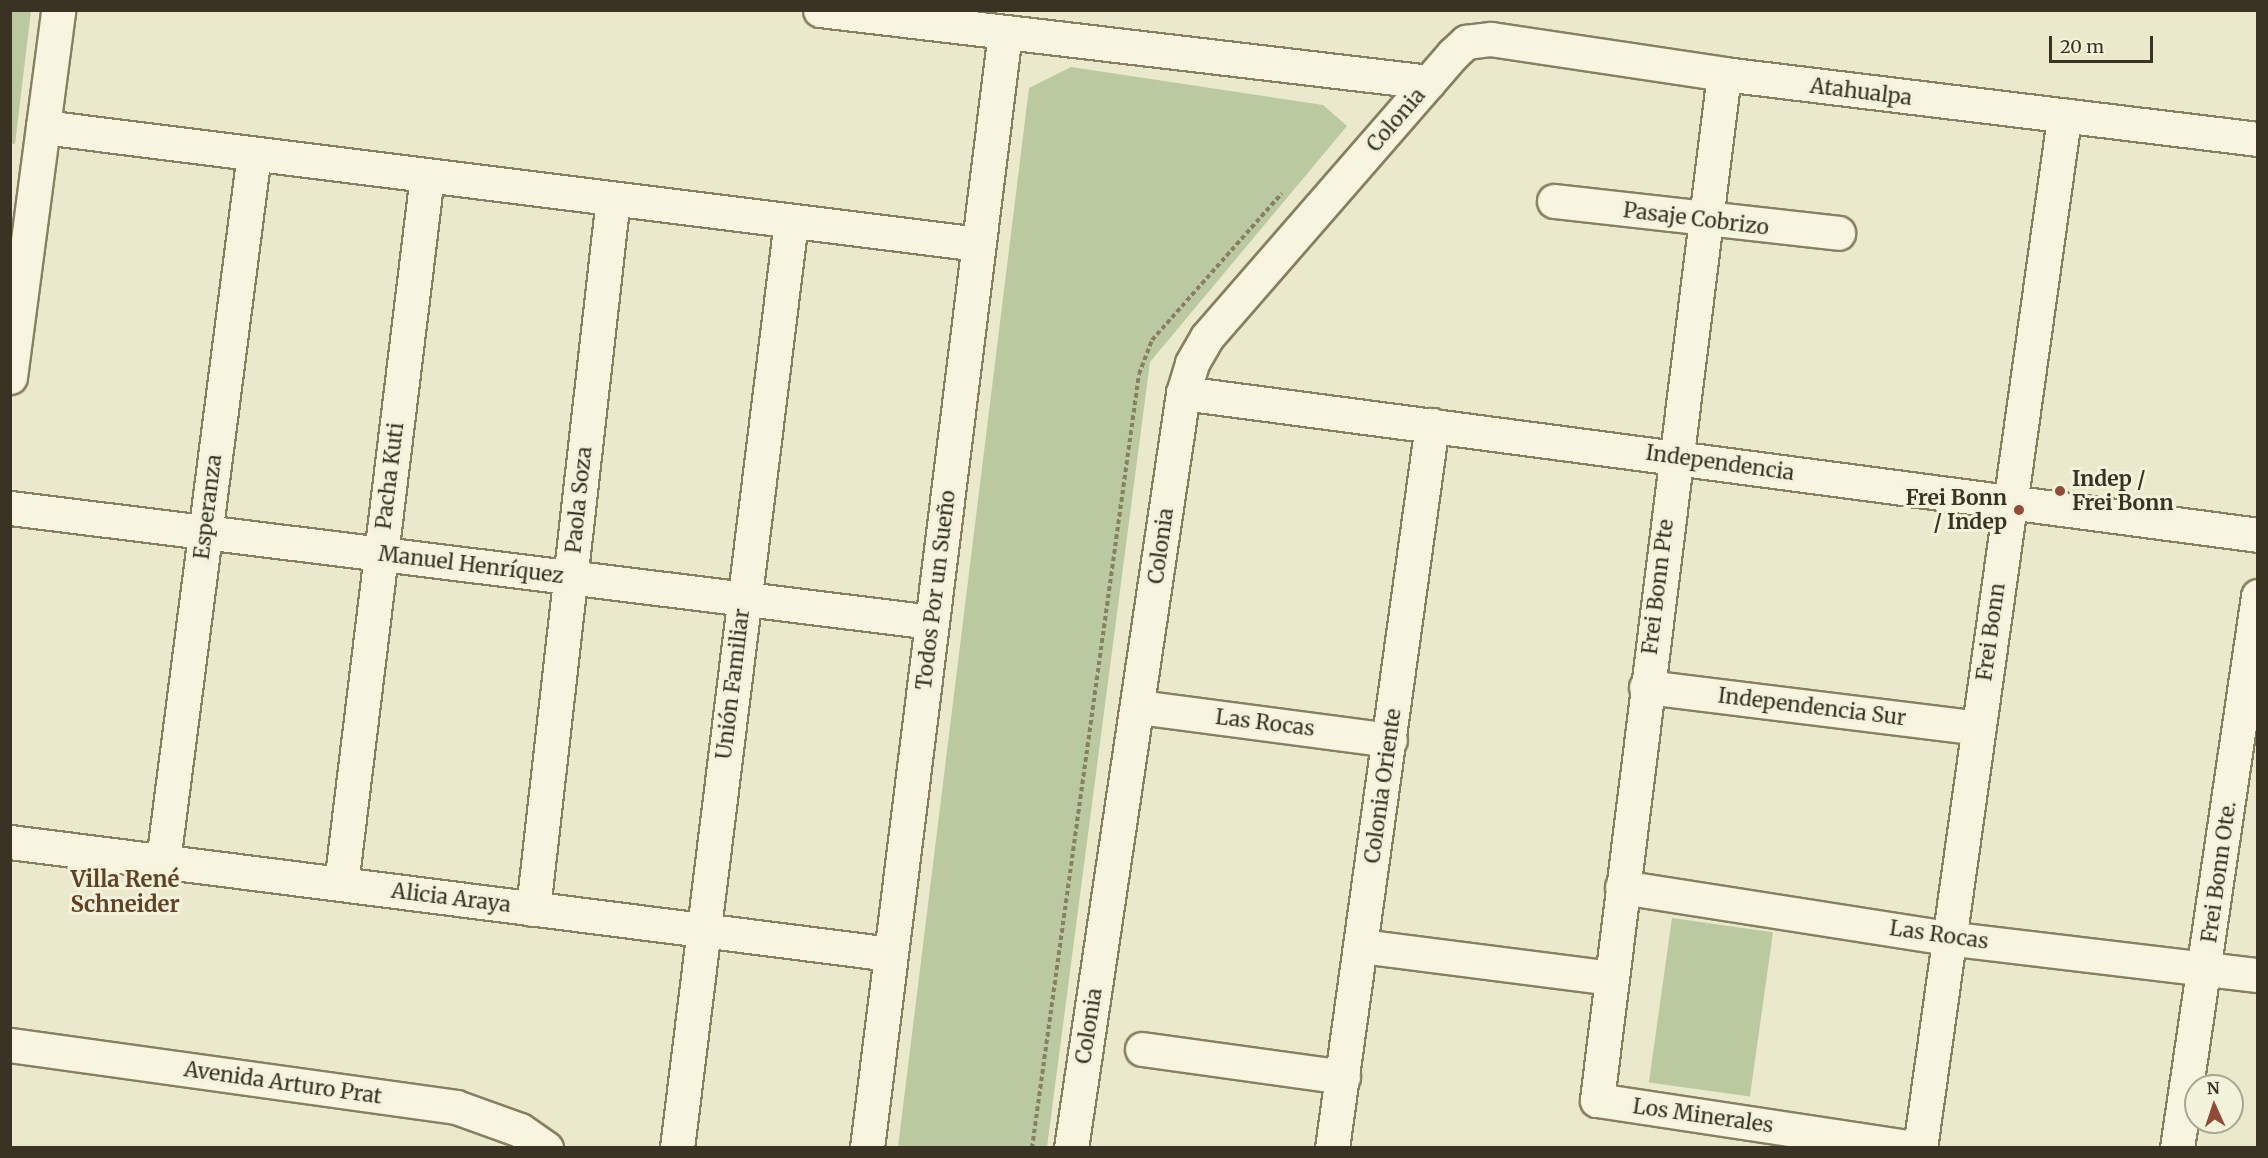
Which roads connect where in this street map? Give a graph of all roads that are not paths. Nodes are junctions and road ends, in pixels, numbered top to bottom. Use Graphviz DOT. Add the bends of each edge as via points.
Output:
graph roads {
  1 [pos="58,10"];
  2 [pos="820,10"];
  3 [pos="1005,32"];
  4 [pos="1466,42"];
  5 [pos="1724,74"];
  6 [pos="1429,82"];
  7 [pos="2064,118"];
  8 [pos="43,127"];
  9 [pos="2258,139"];
  10 [pos="254,154"];
  11 [pos="427,175"];
  12 [pos="613,198"];
  13 [pos="1554,201"];
  14 [pos="791,221"];
  15 [pos="1707,222"];
  16 [pos="1838,233"];
  17 [pos="979,244"];
  18 [pos="10,377"];
  19 [pos="1183,393"];
  20 [pos="1432,424"];
  21 [pos="1675,456"];
  22 [pos="2010,504"];
  23 [pos="10,508"];
  24 [pos="205,532"];
  25 [pos="2258,535"];
  26 [pos="381,554"];
  27 [pos="570,577"];
  28 [pos="2258,596"];
  29 [pos="744,599"];
  30 [pos="932,622"];
  31 [pos="1646,687"];
  32 [pos="1139,707"];
  33 [pos="1978,728"];
  34 [pos="1390,740"];
  35 [pos="10,842"];
  36 [pos="163,861"];
  37 [pos="341,884"];
  38 [pos="1622,887"];
  39 [pos="532,909"];
  40 [pos="703,930"];
  41 [pos="1947,938"];
  42 [pos="1361,946"];
  43 [pos="891,954"];
  44 [pos="2205,968"];
  45 [pos="2258,975"];
  46 [pos="1610,978"];
  47 [pos="10,1045"];
  48 [pos="1142,1049"];
  49 [pos="1343,1077"];
  50 [pos="1597,1100"];
  51 [pos="546,1148"];
  52 [pos="677,1148"];
  53 [pos="867,1148"];
  54 [pos="1071,1148"];
  55 [pos="1332,1148"];
  56 [pos="1918,1148"];
  57 [pos="2178,1148"];
  1 -- 8 [label="street"];
  2 -- 3 [label="street"];
  3 -- 6 [label="street"];
  3 -- 17 [label="street, Todos Por un Sueño"];
  4 -- 5 [label="street, Atahualpa" via="1491,39"];
  4 -- 6 [label="street, Colonia"];
  5 -- 7 [label="street, Atahualpa"];
  5 -- 15 [label="street, Frei Bonn Pte"];
  6 -- 19 [label="street, Colonia" via="1207,337"];
  7 -- 9 [label="street, Atahualpa"];
  7 -- 22 [label="street, Frei Bonn"];
  8 -- 10 [label="street"];
  8 -- 18 [label="street"];
  10 -- 11 [label="street"];
  10 -- 24 [label="street, Esperanza"];
  11 -- 12 [label="street"];
  11 -- 26 [label="street, Pacha Kuti"];
  12 -- 14 [label="street"];
  12 -- 27 [label="street, Paola Soza"];
  13 -- 15 [label="street, Pasaje Cobrizo"];
  14 -- 17 [label="street"];
  14 -- 29 [label="street, Unión Familiar"];
  15 -- 16 [label="street, Pasaje Cobrizo"];
  15 -- 21 [label="street, Frei Bonn Pte"];
  17 -- 30 [label="street, Todos Por un Sueño"];
  19 -- 20 [label="street, Independencia"];
  19 -- 32 [label="street, Colonia"];
  20 -- 21 [label="street, Independencia"];
  20 -- 34 [label="street, Colonia Oriente"];
  21 -- 22 [label="street, Independencia"];
  21 -- 31 [label="street, Frei Bonn Pte"];
  22 -- 25 [label="street, Independencia"];
  22 -- 33 [label="street, Frei Bonn"];
  23 -- 24 [label="street, Manuel Henríquez"];
  24 -- 26 [label="street, Manuel Henríquez"];
  24 -- 36 [label="street, Esperanza"];
  26 -- 27 [label="street, Manuel Henríquez"];
  26 -- 37 [label="street, Pacha Kuti"];
  27 -- 29 [label="street, Manuel Henríquez"];
  27 -- 39 [label="street, Paola Soza"];
  28 -- 44 [label="street, Frei Bonn Ote."];
  29 -- 30 [label="street, Manuel Henríquez"];
  29 -- 40 [label="street, Unión Familiar"];
  30 -- 43 [label="street, Todos Por un Sueño"];
  31 -- 33 [label="street, Independencia Sur"];
  31 -- 38 [label="street, Frei Bonn Pte"];
  32 -- 34 [label="street, Las Rocas"];
  32 -- 54 [label="street, Colonia"];
  33 -- 41 [label="street, Frei Bonn"];
  34 -- 42 [label="street, Colonia Oriente"];
  35 -- 36 [label="street, Alicia Araya"];
  36 -- 37 [label="street, Alicia Araya"];
  37 -- 39 [label="street, Alicia Araya"];
  38 -- 41 [label="street, Las Rocas"];
  38 -- 46 [label="street, Frei Bonn Pte"];
  39 -- 40 [label="street, Alicia Araya"];
  40 -- 43 [label="street, Alicia Araya"];
  40 -- 52 [label="street, Unión Familiar"];
  41 -- 44 [label="street, Las Rocas"];
  41 -- 56 [label="street, Frei Bonn"];
  42 -- 46 [label="street"];
  42 -- 49 [label="street, Colonia Oriente"];
  43 -- 53 [label="street, Todos Por un Sueño"];
  44 -- 45 [label="street, Las Rocas"];
  44 -- 57 [label="street, Frei Bonn Ote."];
  46 -- 50 [label="street, Frei Bonn Pte"];
  47 -- 51 [label="street, Avenida Arturo Prat" via="456,1107 520,1130"];
  48 -- 49 [label="street"];
  49 -- 55 [label="street, Colonia Oriente"];
  50 -- 56 [label="street, Los Minerales"];
}
